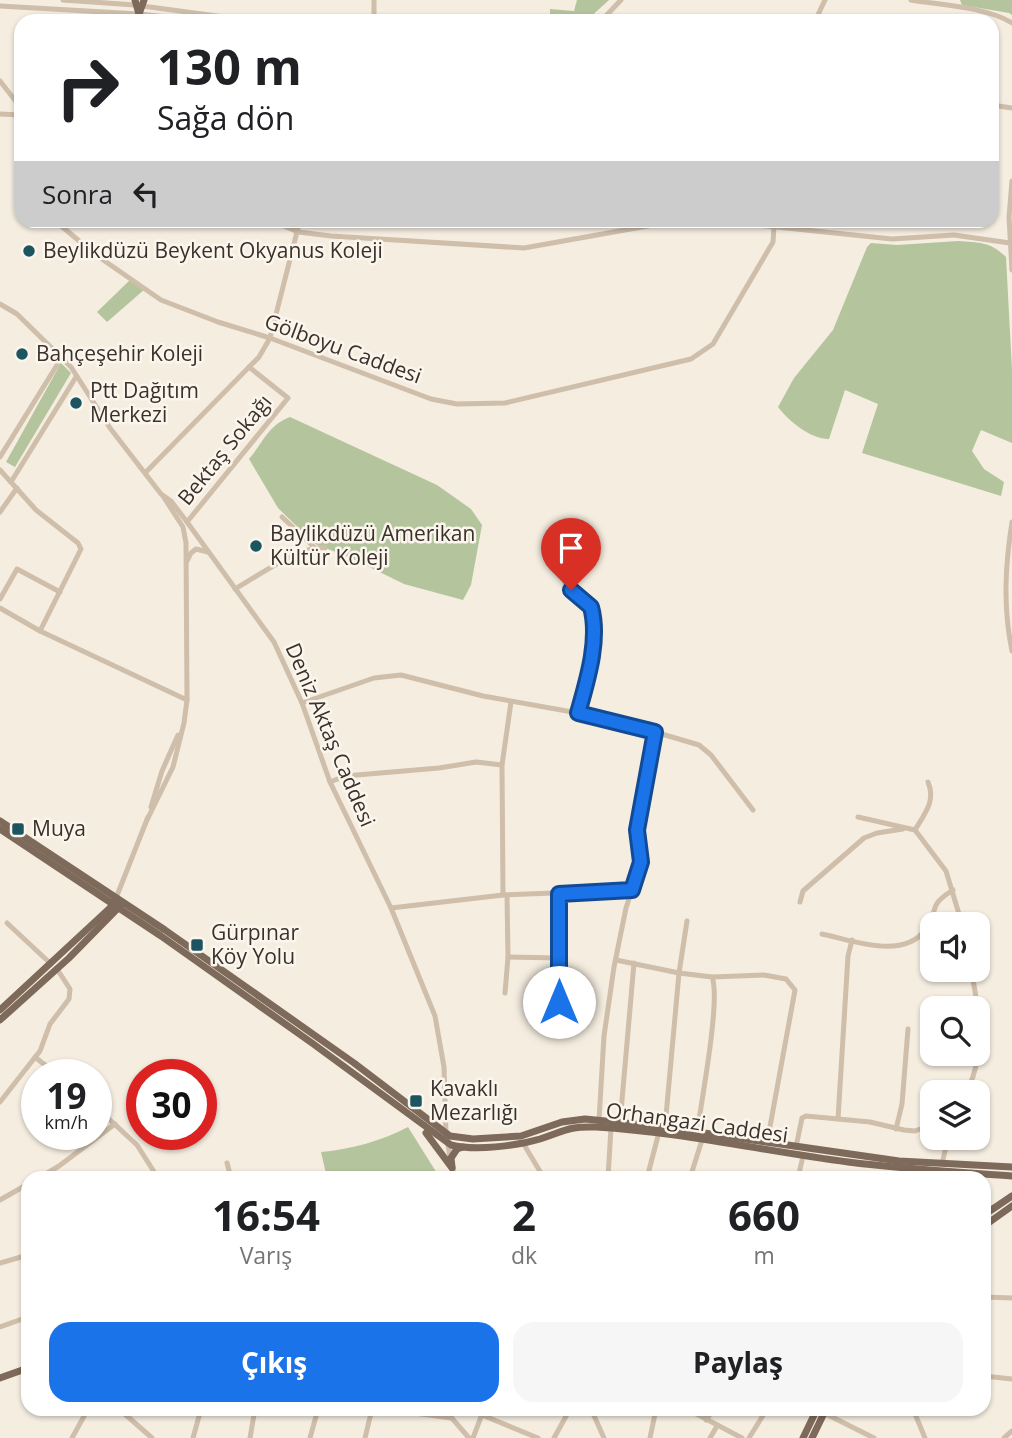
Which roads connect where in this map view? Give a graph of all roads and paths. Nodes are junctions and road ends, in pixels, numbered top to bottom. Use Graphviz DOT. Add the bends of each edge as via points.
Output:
graph roads {
  1 [pos="63,0"];
  2 [pos="911,0"];
  3 [pos="621,1"];
  4 [pos="139,3"];
  5 [pos="0,6"];
  6 [pos="139,14"];
  7 [pos="209,14"];
  8 [pos="608,14"];
  9 [pos="987,14"];
  10 [pos="0,81"];
  11 [pos="14,99"];
  12 [pos="1012,181"];
  13 [pos="64,228"];
  14 [pos="289,228"];
  15 [pos="299,228"];
  16 [pos="636,228"];
  17 [pos="774,228"];
  18 [pos="784,228"];
  19 [pos="298,232"];
  20 [pos="1010,243"];
  21 [pos="1012,270"];
  22 [pos="0,304"];
  23 [pos="270,338"];
  24 [pos="62,357"];
  25 [pos="249,367"];
  26 [pos="75,377"];
  27 [pos="0,457"];
  28 [pos="0,470"];
  29 [pos="146,472"];
  30 [pos="11,482"];
  31 [pos="17,488"];
  32 [pos="161,494"];
  33 [pos="0,512"];
  34 [pos="282,517"];
  35 [pos="187,522"];
  36 [pos="1012,522"];
  37 [pos="314,547"];
  38 [pos="325,548"];
  39 [pos="562,548"];
  40 [pos="208,552"];
  41 [pos="187,571"];
  42 [pos="235,589"];
  43 [pos="60,592"];
  44 [pos="0,599"];
  45 [pos="0,608"];
  46 [pos="40,631"];
  47 [pos="1012,652"];
  48 [pos="187,700"];
  49 [pos="511,702"];
  50 [pos="303,703"];
  51 [pos="578,713"];
  52 [pos="655,732"];
  53 [pos="502,765"];
  54 [pos="330,782"];
  55 [pos="928,782"];
  56 [pos="753,810"];
  57 [pos="858,817"];
  58 [pos="0,821"];
  59 [pos="0,829"];
  60 [pos="912,829"];
  61 [pos="39,851"];
  62 [pos="632,890"];
  63 [pos="953,890"];
  64 [pos="559,894"];
  65 [pos="505,895"];
  66 [pos="800,902"];
  67 [pos="118,903"];
  68 [pos="391,908"];
  69 [pos="959,912"];
  70 [pos="687,921"];
  71 [pos="7,923"];
  72 [pos="822,934"];
  73 [pos="852,940"];
  74 [pos="508,957"];
  75 [pos="559,958"];
  76 [pos="616,960"];
  77 [pos="634,963"];
  78 [pos="54,966"];
  79 [pos="679,973"];
  80 [pos="712,977"];
  81 [pos="974,982"];
  82 [pos="505,993"];
  83 [pos="0,1010"];
  84 [pos="0,1020"];
  85 [pos="559,1024"];
  86 [pos="908,1029"];
  87 [pos="35,1057"];
  88 [pos="37,1059"];
  89 [pos="357,1071"];
  90 [pos="971,1080"];
  91 [pos="0,1102"];
  92 [pos="838,1119"];
  93 [pos="598,1120"];
  94 [pos="112,1121"];
  95 [pos="620,1123"];
  96 [pos="115,1124"];
  97 [pos="420,1124"];
  98 [pos="611,1128"];
  99 [pos="896,1129"];
  100 [pos="920,1129"];
  101 [pos="662,1130"];
  102 [pos="696,1133"];
  103 [pos="446,1135"];
  104 [pos="702,1140"];
  105 [pos="523,1143"];
  106 [pos="767,1143"];
  107 [pos="447,1144"];
  108 [pos="463,1147"];
  109 [pos="796,1147"];
  110 [pos="945,1150"];
  111 [pos="803,1156"];
  112 [pos="227,1163"];
  113 [pos="942,1164"];
  114 [pos="1012,1167"];
  115 [pos="452,1168"];
  116 [pos="51,1171"];
  117 [pos="154,1171"];
  118 [pos="229,1171"];
  119 [pos="454,1171"];
  120 [pos="540,1171"];
  121 [pos="608,1171"];
  122 [pos="649,1171"];
  123 [pos="692,1171"];
  124 [pos="800,1171"];
  125 [pos="910,1171"];
  126 [pos="991,1175"];
  127 [pos="1012,1176"];
  128 [pos="21,1188"];
  129 [pos="1012,1196"];
  130 [pos="0,1200"];
  131 [pos="1012,1206"];
  132 [pos="991,1210"];
  133 [pos="991,1221"];
  134 [pos="21,1257"];
  135 [pos="0,1264"];
  136 [pos="991,1297"];
  137 [pos="1012,1298"];
  138 [pos="21,1320"];
  139 [pos="0,1327"];
  140 [pos="21,1370"];
  141 [pos="991,1377"];
  142 [pos="0,1378"];
  143 [pos="1012,1379"];
  144 [pos="84,1416"];
  145 [pos="126,1416"];
  146 [pos="199,1416"];
  147 [pos="254,1416"];
  148 [pos="316,1416"];
  149 [pos="370,1416"];
  150 [pos="437,1416"];
  151 [pos="481,1416"];
  152 [pos="491,1416"];
  153 [pos="566,1416"];
  154 [pos="594,1416"];
  155 [pos="655,1416"];
  156 [pos="699,1416"];
  157 [pos="709,1416"];
  158 [pos="763,1416"];
  159 [pos="819,1416"];
  160 [pos="821,1416"];
  161 [pos="834,1416"];
  162 [pos="916,1416"];
  163 [pos="451,1418"];
  164 [pos="706,1420"];
  165 [pos="717,1426"];
  166 [pos="1012,1430"];
  167 [pos="143,1436"];
  168 [pos="72,1438"];
  169 [pos="152,1438"];
  170 [pos="193,1438"];
  171 [pos="250,1438"];
  172 [pos="310,1438"];
  173 [pos="365,1438"];
  174 [pos="471,1438"];
  175 [pos="538,1438"];
  176 [pos="554,1438"];
  177 [pos="604,1438"];
  178 [pos="650,1438"];
  179 [pos="710,1438"];
  180 [pos="741,1438"];
  181 [pos="749,1438"];
  182 [pos="803,1438"];
  183 [pos="812,1438"];
  184 [pos="874,1438"];
  185 [pos="925,1438"];
  186 [pos="1004,1438"];
  1 -- 4 [label="street"];
  2 -- 9 [label="street"];
  3 -- 8 [label="street"];
  4 -- 6 [label="main road"];
  4 -- 7 [label="street"];
  5 -- 6 [label="street"];
  10 -- 11 [label="street"];
  12 -- 20 [label="street"];
  13 -- 23 [label="street, Gölboyu Caddesi" via="161,300"];
  14 -- 19 [label="street"];
  15 -- 19 [label="street"];
  16 -- 19 [label="street" via="524,248"];
  17 -- 23 [label="street, Gölboyu Caddesi" via="773,242 713,344 691,359 505,403 457,404 431,399"];
  18 -- 20 [label="street" via="892,239 961,236"];
  19 -- 23 [label="street"];
  20 -- 21 [label="street"];
  22 -- 24 [label="street, Deniz Aktaş Caddesi"];
  23 -- 25 [label="street"];
  24 -- 26 [label="street, Deniz Aktaş Caddesi"];
  24 -- 27 [label="street"];
  25 -- 29 [label="street"];
  25 -- 35 [label="street, Bektaş Sokağı" via="288,398"];
  26 -- 29 [label="street, Deniz Aktaş Caddesi"];
  26 -- 30 [label="street"];
  28 -- 30 [label="street"];
  29 -- 32 [label="street, Deniz Aktaş Caddesi"];
  30 -- 31 [label="street"];
  31 -- 33 [label="street"];
  31 -- 43 [label="street" via="81,549"];
  32 -- 35 [label="street, Deniz Aktaş Caddesi"];
  32 -- 41 [label="street" via="183,527"];
  34 -- 37 [label="street"];
  35 -- 40 [label="street, Deniz Aktaş Caddesi"];
  36 -- 47 [label="street" via="1004,600"];
  37 -- 38 [label="street"];
  37 -- 42 [label="street"];
  39 -- 51 [label="street" via="564,579 593,612 589,668"];
  40 -- 41 [label="street" via="192,551"];
  40 -- 42 [label="street, Deniz Aktaş Caddesi"];
  41 -- 48 [label="street"];
  42 -- 50 [label="street, Deniz Aktaş Caddesi" via="274,642"];
  43 -- 44 [label="street" via="17,569"];
  43 -- 46 [label="street"];
  45 -- 46 [label="street"];
  46 -- 48 [label="street"];
  48 -- 67 [label="street" via="184,723 162,771"];
  49 -- 50 [label="street" via="401,675 374,678"];
  49 -- 51 [label="street"];
  49 -- 53 [label="street"];
  50 -- 54 [label="street, Deniz Aktaş Caddesi"];
  51 -- 52 [label="street"];
  52 -- 56 [label="street" via="699,745"];
  52 -- 62 [label="street" via="637,830 641,862"];
  53 -- 54 [label="street" via="476,762 345,776"];
  53 -- 65 [label="street"];
  54 -- 68 [label="street, Deniz Aktaş Caddesi"];
  55 -- 60 [label="street" via="931,802"];
  57 -- 60 [label="street"];
  58 -- 61 [label="main road"];
  59 -- 61 [label="main road"];
  60 -- 63 [label="street" via="946,871"];
  60 -- 66 [label="street" via="864,838 803,891"];
  61 -- 67 [label="main road, Orhangazi Caddesi"];
  62 -- 64 [label="street"];
  62 -- 76 [label="street"];
  63 -- 69 [label="street"];
  63 -- 73 [label="street" via="934,905 926,929 917,937 885,947"];
  64 -- 65 [label="street"];
  64 -- 75 [label="street"];
  65 -- 68 [label="street"];
  65 -- 74 [label="street"];
  67 -- 78 [label="main road"];
  67 -- 89 [label="main road, Orhangazi Caddesi"];
  68 -- 103 [label="street, Deniz Aktaş Caddesi" via="438,1028"];
  70 -- 79 [label="street"];
  71 -- 78 [label="street"];
  72 -- 73 [label="street"];
  73 -- 92 [label="street"];
  74 -- 75 [label="street"];
  74 -- 82 [label="street"];
  75 -- 85 [label="street"];
  76 -- 77 [label="street"];
  76 -- 93 [label="street"];
  77 -- 79 [label="street"];
  77 -- 95 [label="street"];
  78 -- 83 [label="main road"];
  78 -- 84 [label="main road"];
  78 -- 87 [label="street" via="68,984 70,995"];
  79 -- 80 [label="street"];
  79 -- 101 [label="street"];
  80 -- 102 [label="street" via="711,1036"];
  80 -- 106 [label="street" via="764,975 786,979 794,990"];
  81 -- 90 [label="street" via="981,1018 981,1052"];
  86 -- 99 [label="street"];
  87 -- 88 [label="street"];
  87 -- 91 [label="street"];
  89 -- 97 [label="main road, Orhangazi Caddesi"];
  89 -- 103 [label="main road, Orhangazi Caddesi"];
  92 -- 99 [label="street"];
  92 -- 109 [label="street" via="802,1118"];
  93 -- 95 [label="main road, Orhangazi Caddesi"];
  93 -- 103 [label="main road, Orhangazi Caddesi" via="569,1120 508,1137"];
  94 -- 96 [label="street"];
  95 -- 101 [label="main road, Orhangazi Caddesi"];
  96 -- 116 [label="street"];
  96 -- 117 [label="street" via="137,1145"];
  97 -- 107 [label="main road, Orhangazi Caddesi"];
  97 -- 115 [label="main road"];
  98 -- 101 [label="main road, Orhangazi Caddesi"];
  98 -- 105 [label="main road, Orhangazi Caddesi" via="570,1127"];
  98 -- 121 [label="street"];
  99 -- 100 [label="street"];
  101 -- 102 [label="main road, Orhangazi Caddesi"];
  101 -- 104 [label="main road, Orhangazi Caddesi"];
  101 -- 122 [label="street"];
  102 -- 106 [label="main road, Orhangazi Caddesi"];
  103 -- 107 [label="street, Deniz Aktaş Caddesi"];
  104 -- 111 [label="main road, Orhangazi Caddesi"];
  104 -- 123 [label="street"];
  105 -- 108 [label="main road, Orhangazi Caddesi"];
  105 -- 120 [label="street"];
  106 -- 109 [label="main road, Orhangazi Caddesi"];
  107 -- 108 [label="main road, Orhangazi Caddesi"];
  107 -- 115 [label="street, Deniz Aktaş Caddesi"];
  108 -- 115 [label="main road" via="451,1158"];
  109 -- 113 [label="main road, Orhangazi Caddesi"];
  110 -- 113 [label="street"];
  111 -- 124 [label="street"];
  111 -- 125 [label="main road, Orhangazi Caddesi"];
  112 -- 118 [label="street"];
  113 -- 114 [label="main road, Orhangazi Caddesi"];
  115 -- 119 [label="street, Deniz Aktaş Caddesi"];
  126 -- 127 [label="main road, Orhangazi Caddesi"];
  128 -- 130 [label="street"];
  129 -- 132 [label="main road"];
  131 -- 133 [label="main road"];
  134 -- 135 [label="street"];
  136 -- 137 [label="street"];
  138 -- 139 [label="street"];
  140 -- 142 [label="main road"];
  141 -- 143 [label="street"];
  144 -- 168 [label="street"];
  145 -- 167 [label="street"];
  146 -- 170 [label="street"];
  147 -- 171 [label="street"];
  148 -- 172 [label="street"];
  149 -- 173 [label="street"];
  150 -- 163 [label="street"];
  151 -- 174 [label="street"];
  152 -- 175 [label="street"];
  153 -- 176 [label="street"];
  154 -- 177 [label="street"];
  155 -- 178 [label="street"];
  156 -- 164 [label="street"];
  157 -- 164 [label="street"];
  158 -- 181 [label="street"];
  159 -- 182 [label="main road"];
  160 -- 183 [label="main road"];
  161 -- 184 [label="street"];
  162 -- 185 [label="street"];
  163 -- 174 [label="street"];
  164 -- 165 [label="street"];
  165 -- 179 [label="street"];
  165 -- 180 [label="street"];
  166 -- 186 [label="street"];
  167 -- 169 [label="street"];
}
